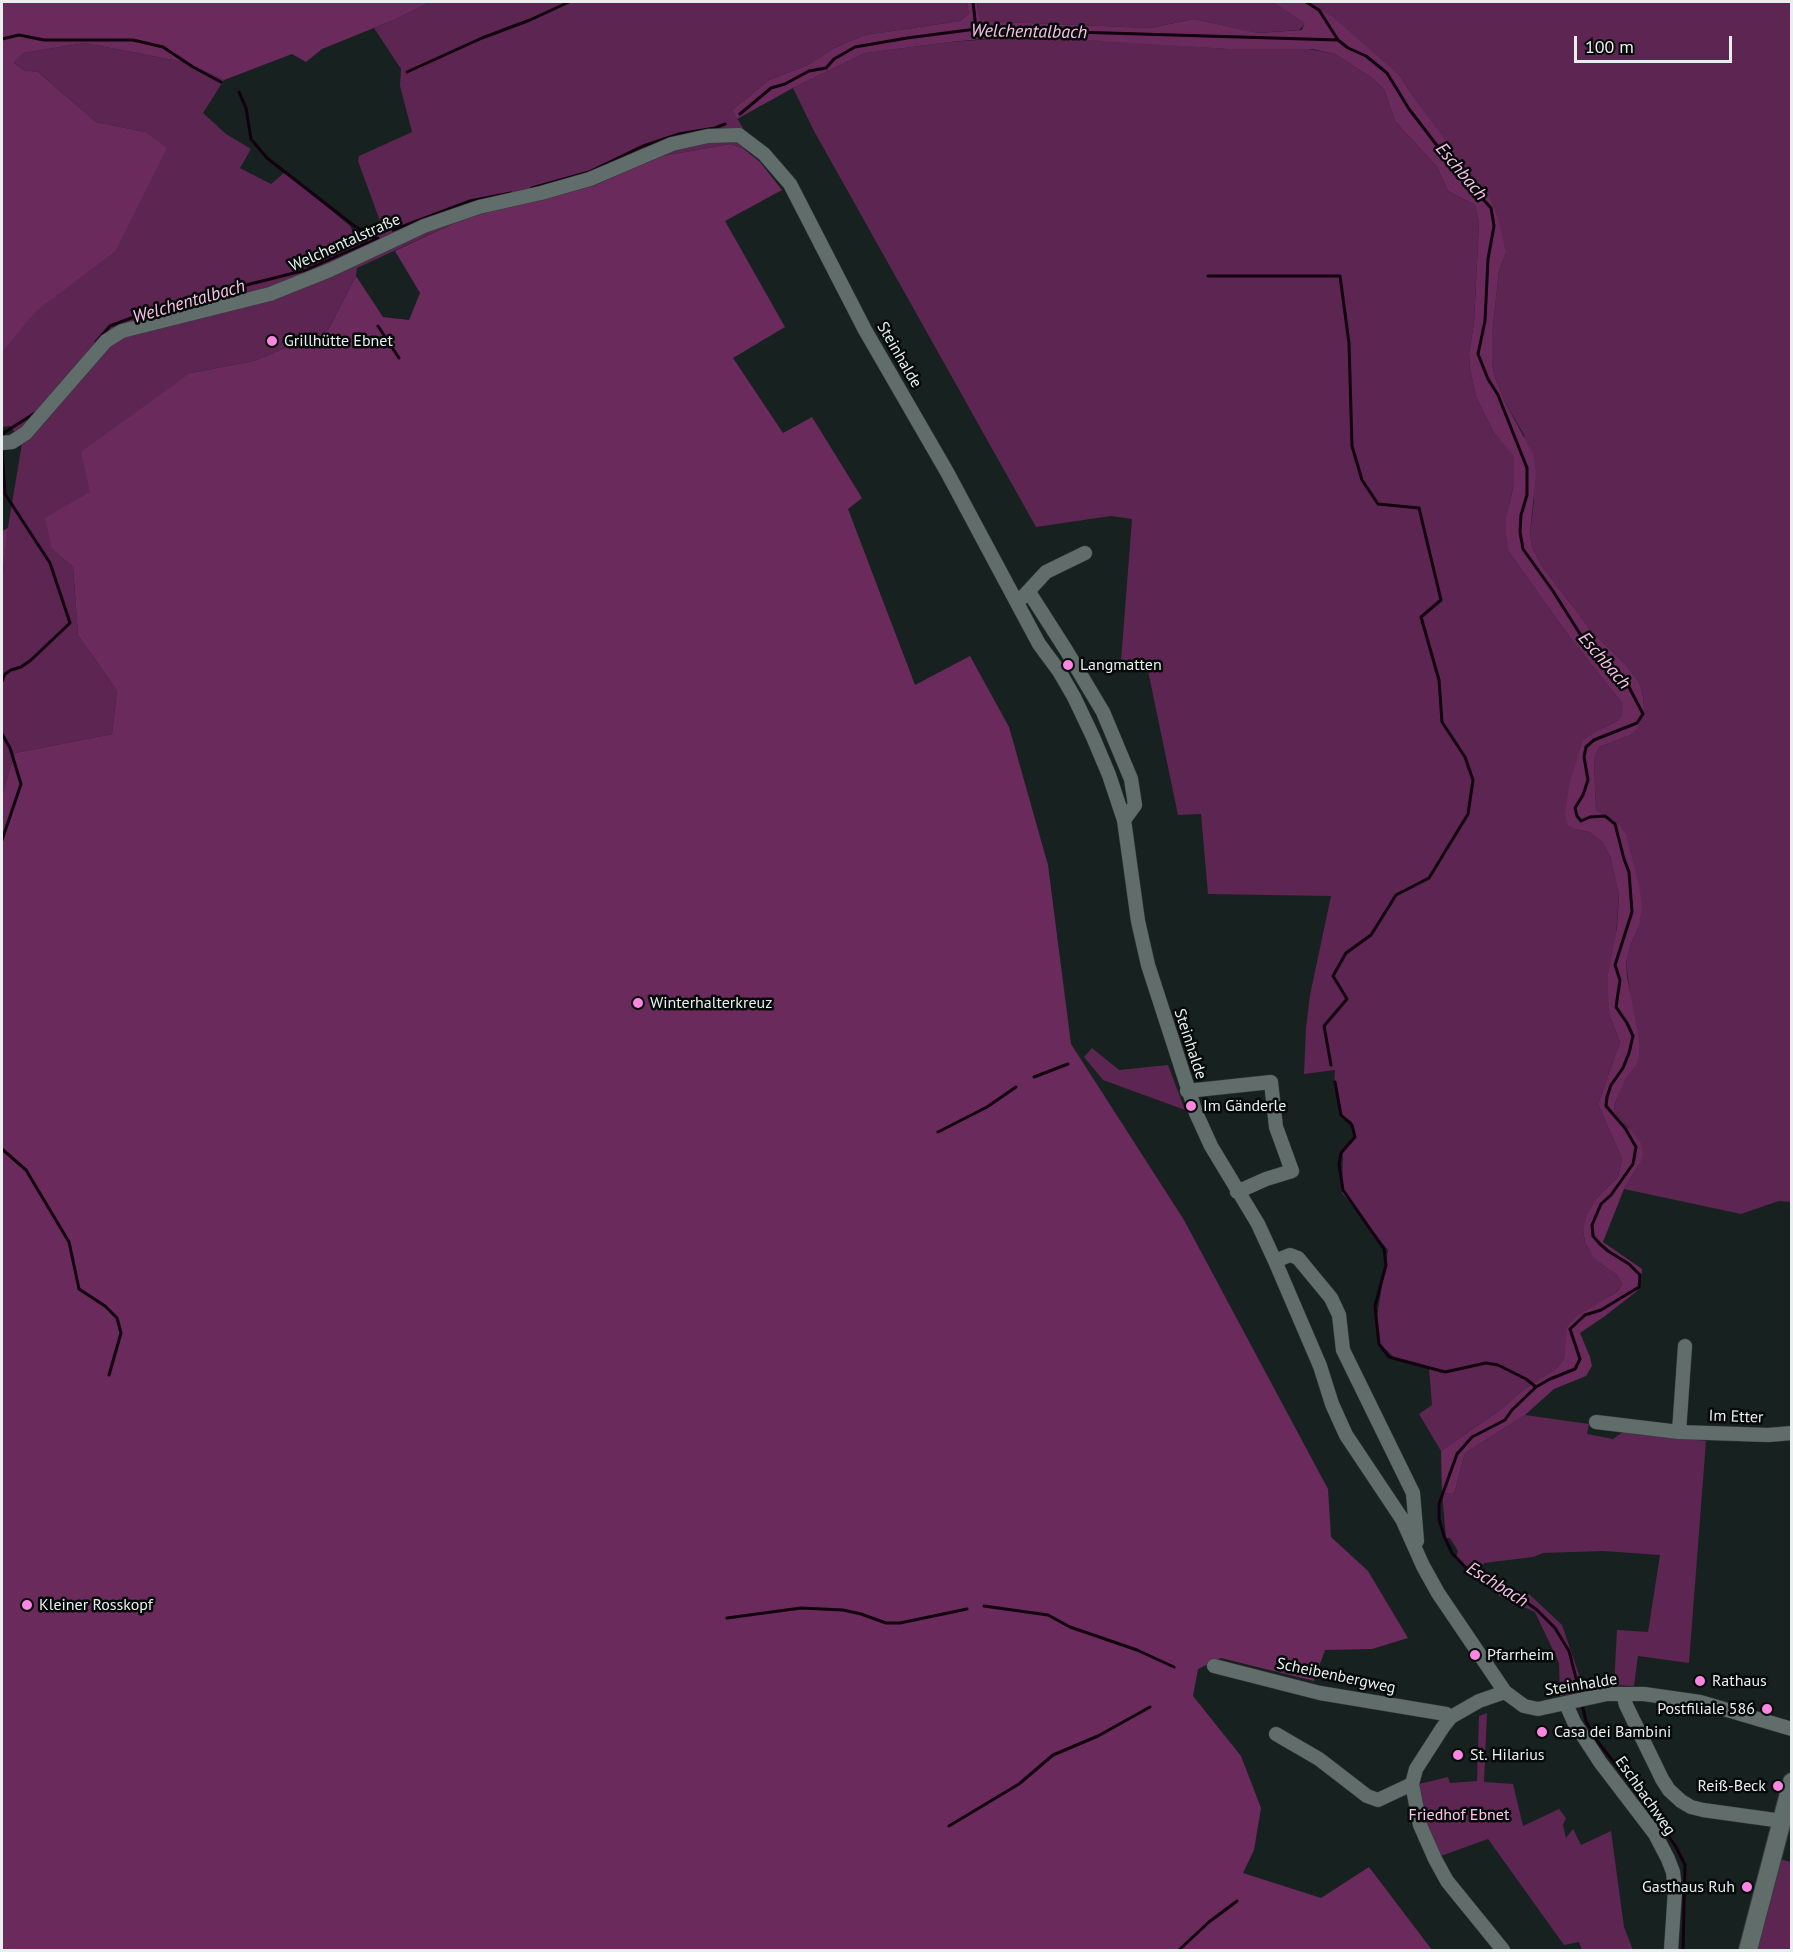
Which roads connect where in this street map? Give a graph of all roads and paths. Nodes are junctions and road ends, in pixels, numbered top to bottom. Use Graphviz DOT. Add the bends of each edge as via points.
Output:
graph roads {
  1 [pos="739,135"];
  2 [pos="5,443"];
  3 [pos="1085,553"];
  4 [pos="1029,592"];
  5 [pos="1016,603"];
  6 [pos="1124,820"];
  7 [pos="1187,1091"];
  8 [pos="1237,1192"];
  9 [pos="1275,1261"];
  10 [pos="1685,1346"];
  11 [pos="1596,1422"];
  12 [pos="1679,1432"];
  13 [pos="1791,1433"];
  14 [pos="1417,1552"];
  15 [pos="1214,1666"];
  16 [pos="1505,1692"];
  17 [pos="1623,1694"];
  18 [pos="1569,1703"];
  19 [pos="1451,1717"];
  20 [pos="1791,1730"];
  21 [pos="1276,1734"];
  22 [pos="1412,1784"];
  23 [pos="1790,1792"];
  24 [pos="1782,1821"];
  25 [pos="1503,1950"];
  26 [pos="1671,1950"];
  27 [pos="1748,1950"];
  1 -- 2 [label="street, Welchentalstraße" via="708,136 672,144 590,179 479,207 424,226 270,294 122,331 106,341 26,433"];
  1 -- 5 [label="street, Steinhalde" via="764,154 790,184 865,330 947,472"];
  3 -- 4 [label="street" via="1046,572"];
  4 -- 5 [label="street"];
  4 -- 6 [label="street, Steinhalde" via="1102,712 1131,778 1135,805"];
  5 -- 6 [label="street, Steinhalde" via="1079,707"];
  6 -- 7 [label="street, Steinhalde" via="1148,965"];
  7 -- 8 [label="street, Steinhalde"];
  7 -- 8 [label="street" via="1271,1082 1276,1127 1292,1171"];
  8 -- 9 [label="street, Steinhalde"];
  9 -- 14 [label="street, Steinhalde" via="1346,1435 1402,1519"];
  9 -- 14 [label="street, Steinhalde" via="1290,1255 1298,1258 1331,1298 1339,1315 1343,1350 1413,1493"];
  10 -- 12 [label="street"];
  11 -- 12 [label="street, Im Etter"];
  12 -- 13 [label="street, Im Etter"];
  14 -- 16 [label="street, Steinhalde" via="1438,1593"];
  15 -- 19 [label="street, Scheibenbergweg" via="1320,1693"];
  16 -- 18 [label="street, Steinhalde" via="1524,1706 1538,1709"];
  16 -- 19 [label="street"];
  17 -- 18 [label="street, Steinhalde"];
  17 -- 20 [label="street, Steinhalde" via="1700,1702"];
  17 -- 24 [label="street" via="1662,1779 1681,1801 1703,1810"];
  18 -- 26 [label="street, Eschbachweg" via="1574,1722 1655,1834 1668,1859 1675,1890"];
  19 -- 22 [label="street" via="1416,1769"];
  21 -- 22 [label="street" via="1377,1800"];
  22 -- 25 [label="street" via="1420,1825 1447,1881"];
  23 -- 24 [label="main road"];
  24 -- 27 [label="main road"];
}
